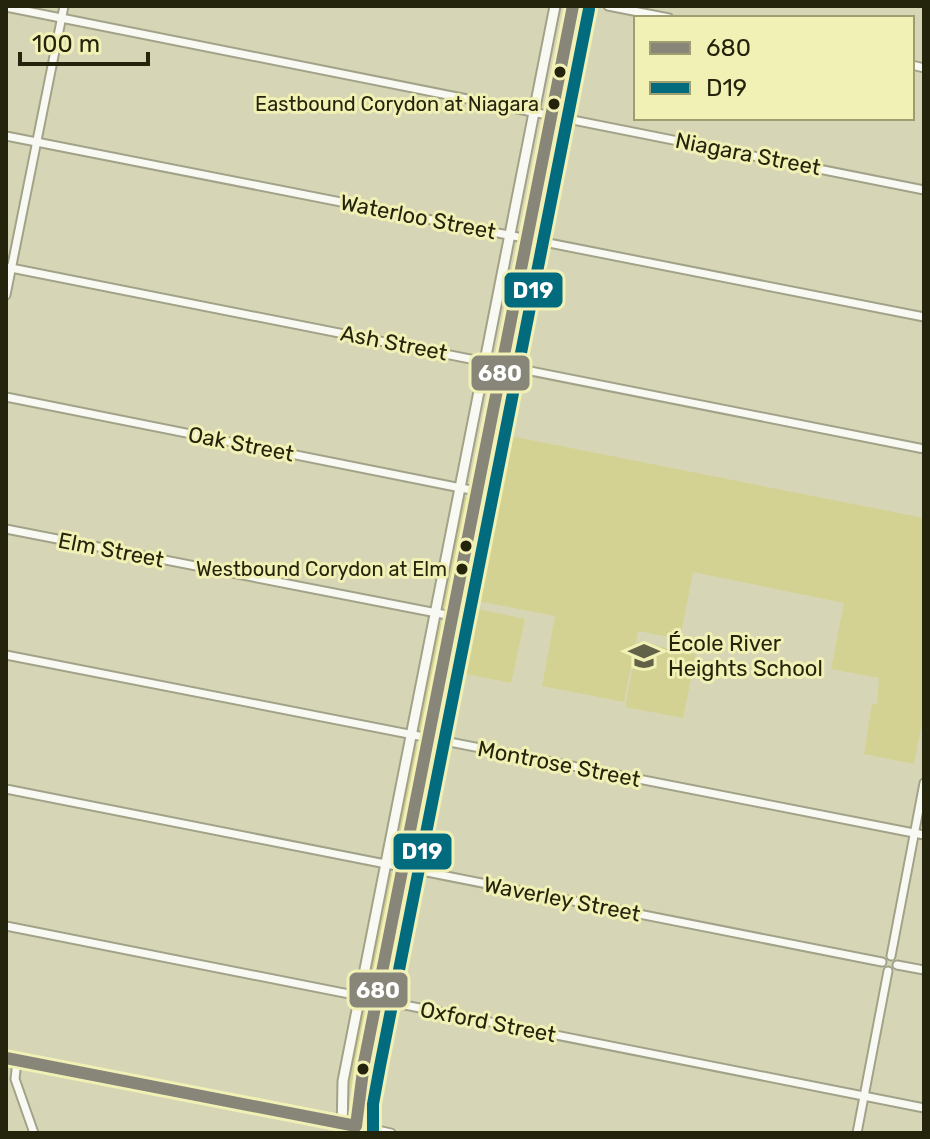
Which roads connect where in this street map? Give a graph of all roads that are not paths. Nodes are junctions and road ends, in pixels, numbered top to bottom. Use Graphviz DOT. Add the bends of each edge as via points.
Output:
graph roads {
  1 [pos="64,6"];
  2 [pos="555,6"];
  3 [pos="573,6"];
  4 [pos="608,6"];
  5 [pos="6,7"];
  6 [pos="659,16"];
  7 [pos="62,18"];
  8 [pos="534,112"];
  9 [pos="551,115"];
  10 [pos="6,136"];
  11 [pos="37,142"];
  12 [pos="924,190"];
  13 [pos="509,235"];
  14 [pos="526,239"];
  15 [pos="9,267"];
  16 [pos="6,295"];
  17 [pos="924,317"];
  18 [pos="484,361"];
  19 [pos="502,364"];
  20 [pos="6,397"];
  21 [pos="924,449"];
  22 [pos="459,487"];
  23 [pos="476,491"];
  24 [pos="6,529"];
  25 [pos="435,613"];
  26 [pos="452,616"];
  27 [pos="6,655"];
  28 [pos="411,735"];
  29 [pos="428,739"];
  30 [pos="924,783"];
  31 [pos="6,789"];
  32 [pos="914,833"];
  33 [pos="924,835"];
  34 [pos="385,864"];
  35 [pos="403,867"];
  36 [pos="6,926"];
  37 [pos="891,956"];
  38 [pos="882,962"];
  39 [pos="897,965"];
  40 [pos="924,970"];
  41 [pos="888,971"];
  42 [pos="359,996"];
  43 [pos="377,1000"];
  44 [pos="6,1058"];
  45 [pos="17,1061"];
  46 [pos="863,1096"];
  47 [pos="924,1108"];
  48 [pos="342,1128"];
  49 [pos="356,1129"];
  50 [pos="34,1133"];
  51 [pos="391,1133"];
  52 [pos="857,1133"];
  1 -- 7 [label="street"];
  2 -- 8 [label="main road"];
  3 -- 9 [label="main road"];
  4 -- 6 [label="street"];
  5 -- 7 [label="street, Niagara Street"];
  7 -- 8 [label="street, Niagara Street"];
  7 -- 11 [label="street"];
  8 -- 9 [label="street, Niagara Street"];
  8 -- 13 [label="main road"];
  9 -- 12 [label="street, Niagara Street"];
  9 -- 14 [label="main road"];
  10 -- 11 [label="street, Waterloo Street"];
  11 -- 13 [label="street, Waterloo Street"];
  11 -- 15 [label="street"];
  13 -- 14 [label="street, Waterloo Street"];
  13 -- 18 [label="main road"];
  14 -- 17 [label="street, Waterloo Street"];
  14 -- 19 [label="main road"];
  15 -- 16 [label="street"];
  15 -- 18 [label="street, Ash Street"];
  18 -- 19 [label="street, Ash Street"];
  18 -- 22 [label="main road"];
  19 -- 21 [label="street, Ash Street"];
  19 -- 23 [label="main road"];
  20 -- 22 [label="street, Oak Street"];
  22 -- 23 [label="street, Oak Street"];
  22 -- 25 [label="main road"];
  23 -- 26 [label="main road"];
  24 -- 25 [label="street, Elm Street"];
  25 -- 26 [label="street, Elm Street"];
  25 -- 28 [label="main road"];
  26 -- 29 [label="main road"];
  27 -- 28 [label="street, Montrose Street"];
  28 -- 29 [label="street, Montrose Street"];
  28 -- 34 [label="main road"];
  29 -- 32 [label="street, Montrose Street"];
  29 -- 35 [label="main road"];
  30 -- 32 [label="street"];
  31 -- 34 [label="street, Waverley Street"];
  32 -- 33 [label="street, Montrose Street"];
  32 -- 37 [label="street"];
  34 -- 35 [label="street, Waverley Street"];
  34 -- 42 [label="main road"];
  35 -- 38 [label="street, Waverley Street"];
  35 -- 43 [label="main road"];
  36 -- 42 [label="street, Oxford Street"];
  37 -- 38 [label="street"];
  37 -- 39 [label="street"];
  38 -- 41 [label="street"];
  39 -- 40 [label="street"];
  39 -- 41 [label="street"];
  41 -- 46 [label="street"];
  42 -- 43 [label="street, Oxford Street"];
  42 -- 48 [label="main road" via="343,1081"];
  43 -- 46 [label="street, Oxford Street"];
  43 -- 49 [label="main road"];
  44 -- 45 [label="main road"];
  45 -- 48 [label="main road"];
  45 -- 50 [label="street" via="15,1079"];
  46 -- 47 [label="street, Oxford Street"];
  46 -- 52 [label="street"];
  48 -- 49 [label="street"];
  49 -- 51 [label="street"];
}
